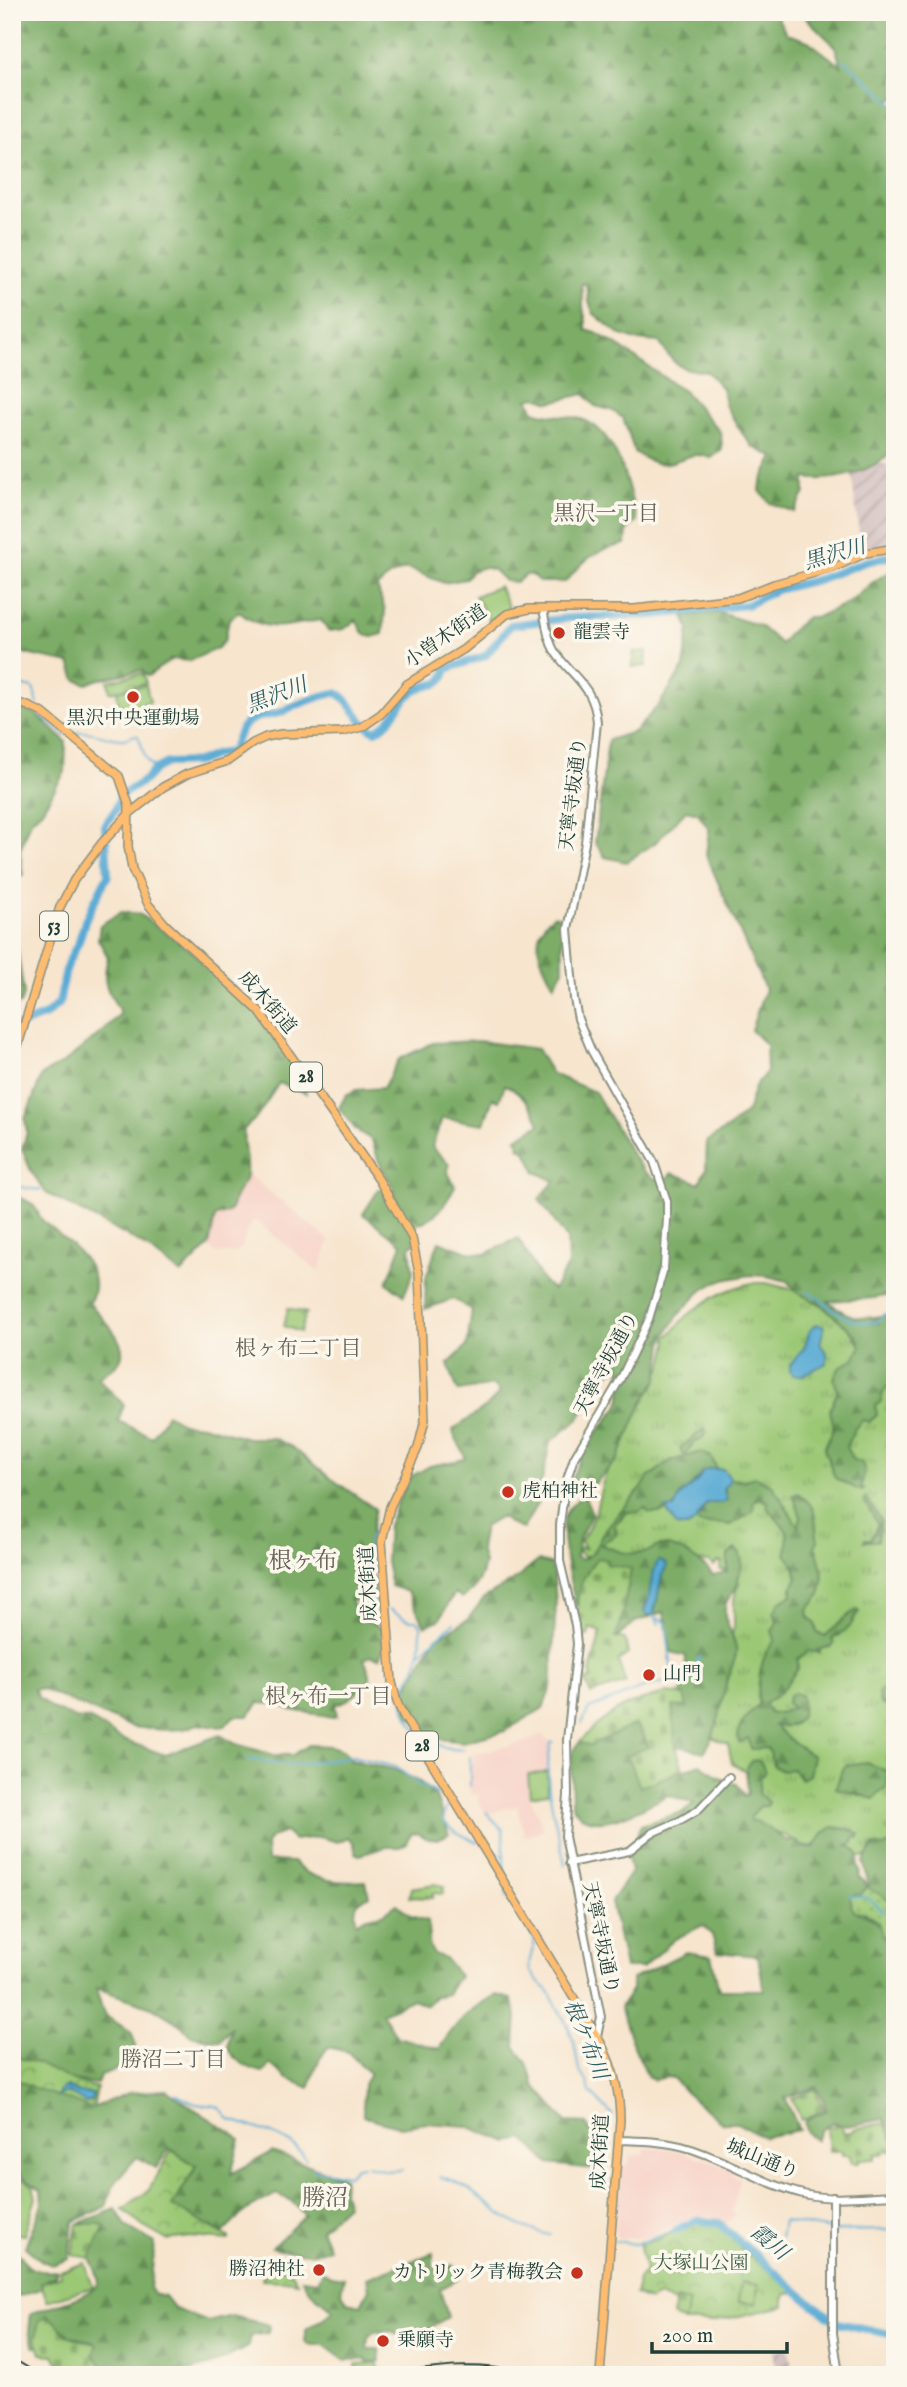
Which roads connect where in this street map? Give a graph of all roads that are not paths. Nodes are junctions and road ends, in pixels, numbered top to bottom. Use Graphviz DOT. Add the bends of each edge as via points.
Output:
graph roads {
  1 [pos="895,548"];
  2 [pos="543,609"];
  3 [pos="12,701"];
  4 [pos="130,813"];
  5 [pos="115,830"];
  6 [pos="128,836"];
  7 [pos="12,1065"];
  8 [pos="729,1777"];
  9 [pos="569,1863"];
  10 [pos="597,2037"];
  11 [pos="619,2140"];
  12 [pos="895,2195"];
  13 [pos="833,2197"];
  14 [pos="600,2375"];
  15 [pos="839,2375"];
  1 -- 2 [label="main road, 小曽木街道" via="866,553 738,598 641,608"];
  2 -- 4 [label="main road, 小曽木街道" via="521,610 500,618 464,649 404,686 383,712 366,724 343,732 261,739 225,763 169,783"];
  2 -- 9 [label="street, 天寧寺坂通り" via="550,642 590,693 597,722 585,843 568,935 576,1011 591,1050 645,1144 667,1201 662,1275 649,1319 628,1366 574,1458 565,1485 559,1554 577,1644 567,1740 565,1836"];
  3 -- 4 [label="main road, 成木街道" via="43,713 113,770 124,788"];
  4 -- 5 [label="main road, 53"];
  4 -- 6 [label="main road, 成木街道 / 28"];
  5 -- 6 [label="main road"];
  5 -- 7 [label="main road, 53" via="74,880 60,907"];
  6 -- 10 [label="main road, 成木街道 / 28" via="132,872 148,904 259,1011 379,1180 412,1238 419,1273 425,1420 383,1534 391,1673 400,1709"];
  8 -- 9 [label="street" via="698,1810 652,1833 629,1851"];
  9 -- 10 [label="street, 天寧寺坂通り" via="601,2017"];
  10 -- 11 [label="main road, 成木街道 / 28" via="617,2084"];
  11 -- 13 [label="street, 城山通り" via="690,2148 793,2191"];
  11 -- 14 [label="main road, 成木街道 / 28"];
  12 -- 13 [label="street, 城山通り"];
  13 -- 15 [label="street" via="833,2325"];
}
